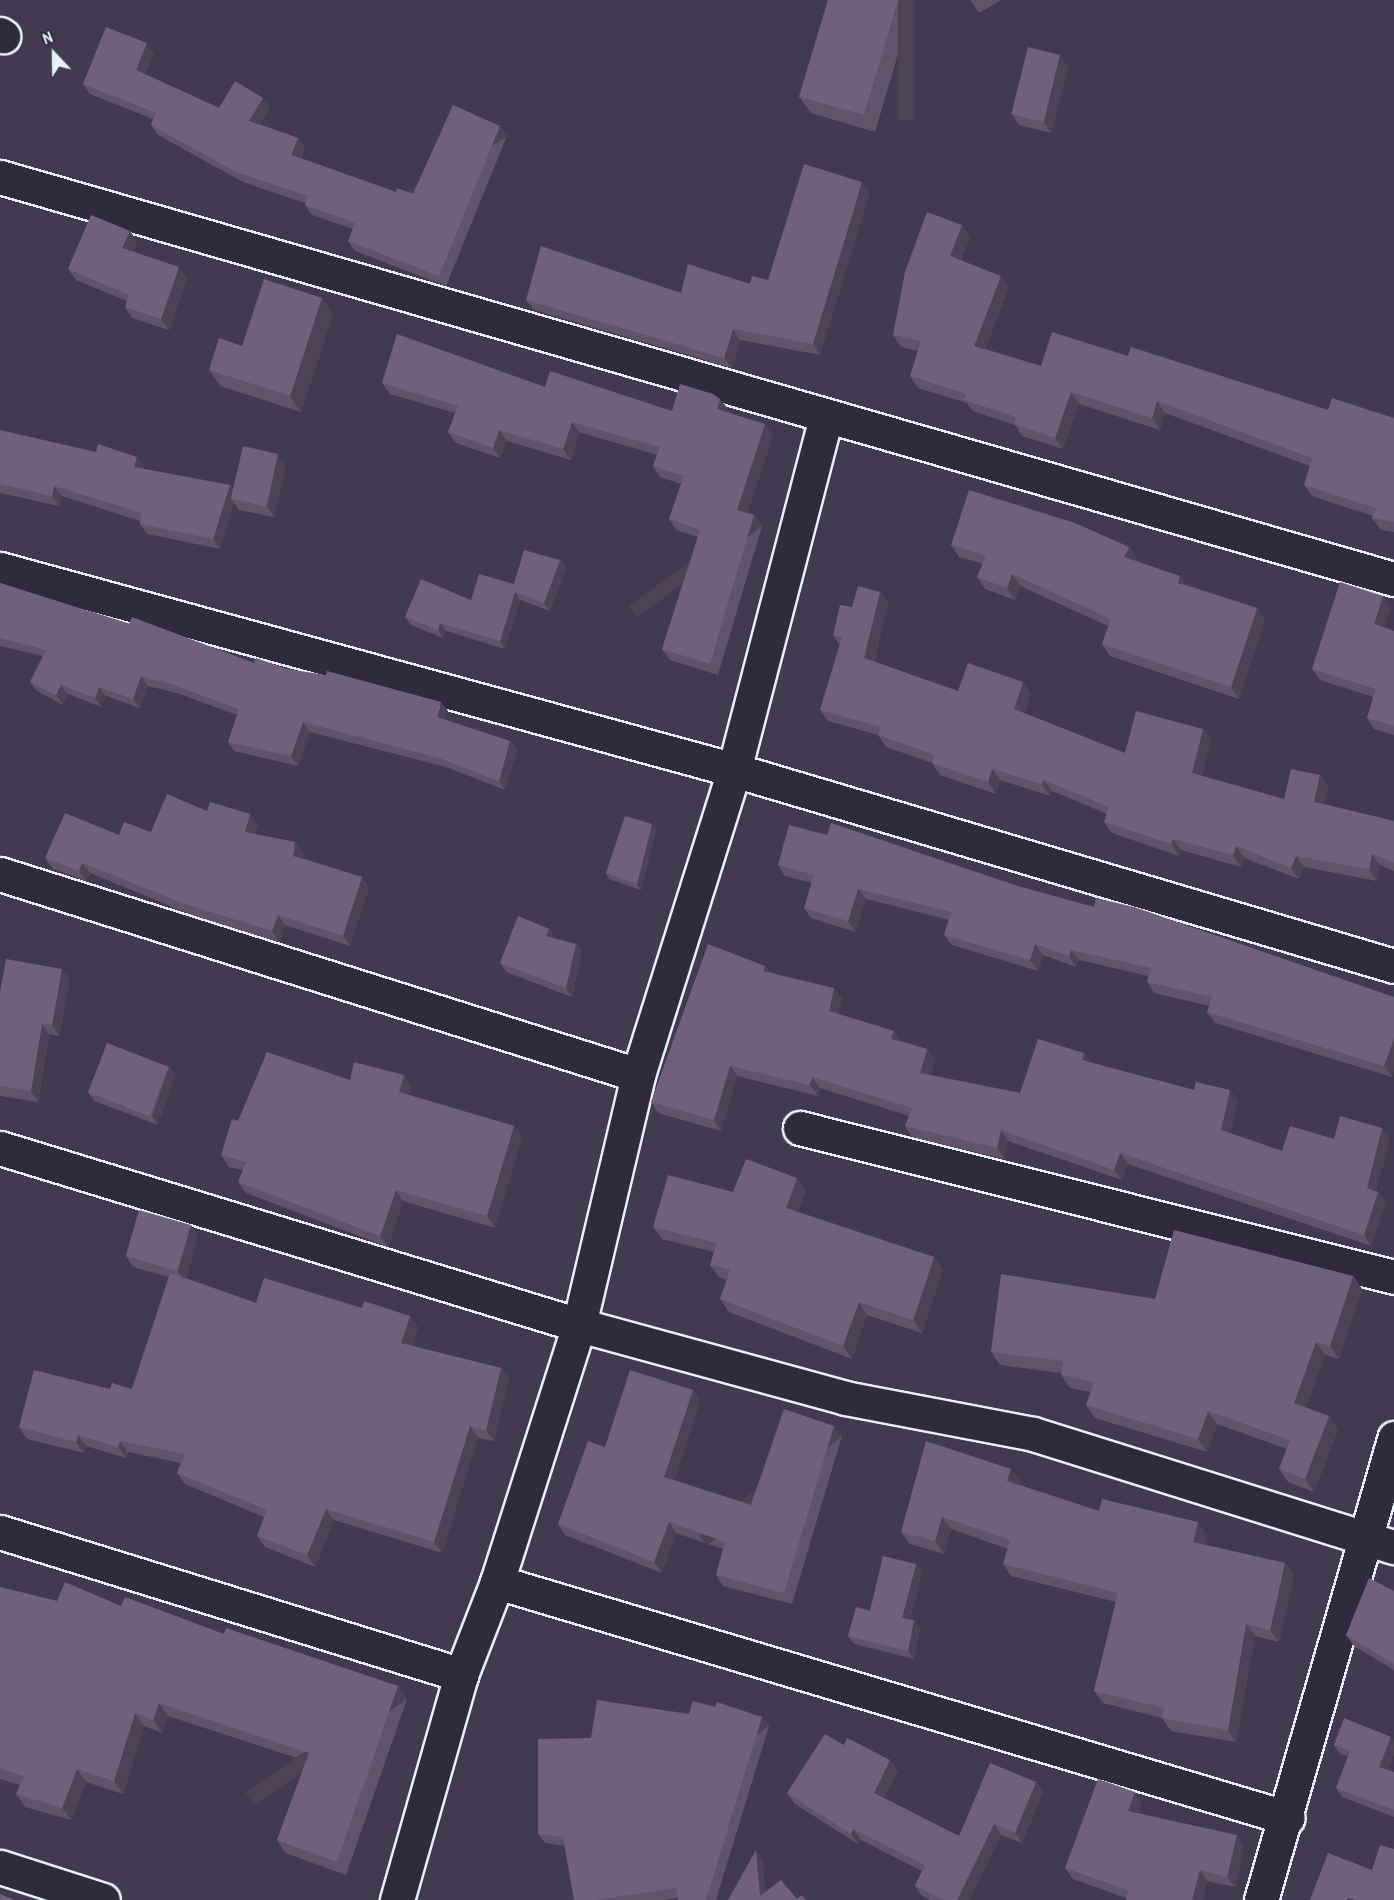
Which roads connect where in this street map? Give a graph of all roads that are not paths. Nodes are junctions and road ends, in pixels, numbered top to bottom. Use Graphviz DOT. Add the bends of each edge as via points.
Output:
graph roads {
  1 [pos="0,177"];
  2 [pos="826,417"];
  3 [pos="0,569"];
  4 [pos="1394,579"];
  5 [pos="734,770"];
  6 [pos="0,874"];
  7 [pos="1394,966"];
  8 [pos="638,1075"];
  9 [pos="800,1128"];
  10 [pos="0,1148"];
  11 [pos="1394,1277"];
  12 [pos="579,1325"];
  13 [pos="1394,1438"];
  14 [pos="0,1532"];
  15 [pos="1380,1544"];
  16 [pos="497,1582"];
  17 [pos="461,1675"];
  18 [pos="1288,1818"];
  19 [pos="0,1867"];
  20 [pos="103,1900"];
  21 [pos="398,1900"];
  22 [pos="1261,1900"];
  1 -- 2 [label="street"];
  2 -- 4 [label="street"];
  2 -- 5 [label="street"];
  3 -- 5 [label="street"];
  5 -- 7 [label="street"];
  5 -- 8 [label="street"];
  6 -- 8 [label="street"];
  8 -- 12 [label="street"];
  9 -- 11 [label="street"];
  10 -- 12 [label="street"];
  12 -- 15 [label="street" via="845,1398 1033,1434"];
  12 -- 16 [label="street"];
  13 -- 15 [label="street"];
  14 -- 17 [label="street"];
  15 -- 18 [label="street"];
  16 -- 17 [label="street"];
  16 -- 18 [label="street"];
  17 -- 21 [label="street"];
  18 -- 22 [label="street"];
  19 -- 20 [label="street"];
}
